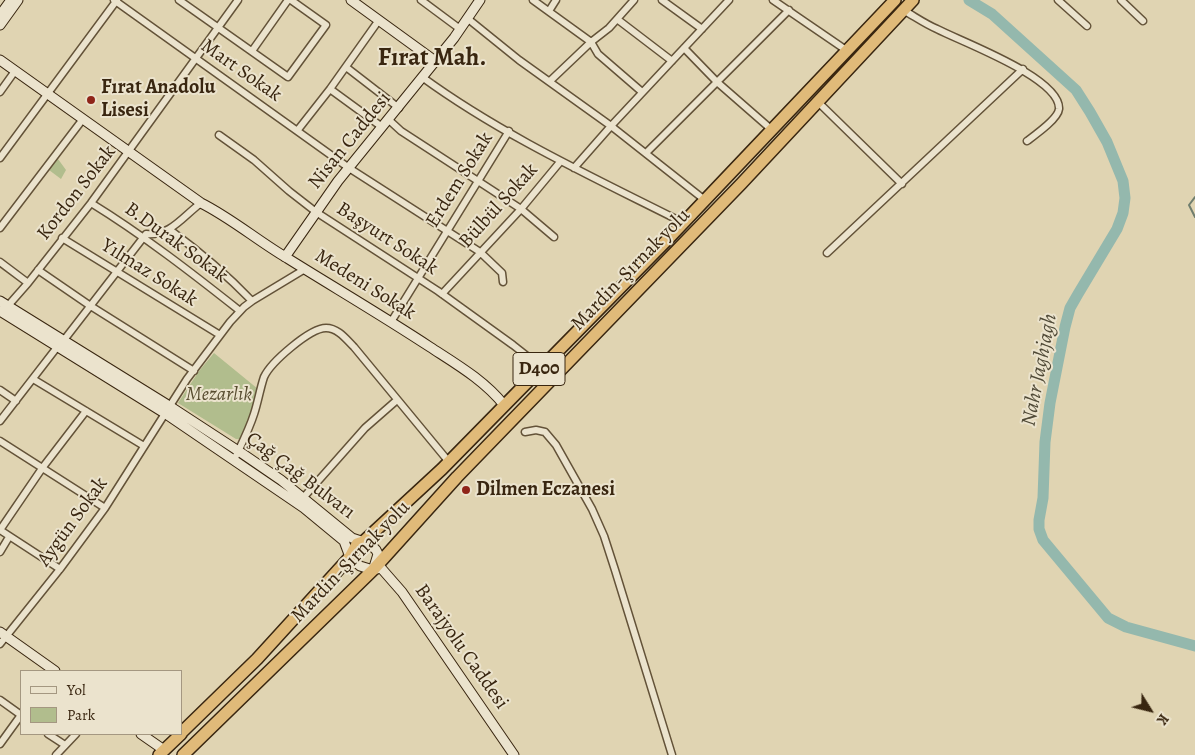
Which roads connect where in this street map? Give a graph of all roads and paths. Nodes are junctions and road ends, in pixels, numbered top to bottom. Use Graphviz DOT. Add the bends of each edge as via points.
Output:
graph roads {
  1 [pos="10,0"];
  2 [pos="18,0"];
  3 [pos="116,0"];
  4 [pos="179,0"];
  5 [pos="238,0"];
  6 [pos="289,0"];
  7 [pos="352,0"];
  8 [pos="421,0"];
  9 [pos="480,0"];
  10 [pos="533,0"];
  11 [pos="556,0"];
  12 [pos="634,0"];
  13 [pos="729,0"];
  14 [pos="773,0"];
  15 [pos="895,0"];
  16 [pos="913,0"];
  17 [pos="1058,0"];
  18 [pos="1121,0"];
  19 [pos="667,1"];
  20 [pos="789,10"];
  21 [pos="904,10"];
  22 [pos="548,12"];
  23 [pos="0,15"];
  24 [pos="467,18"];
  25 [pos="617,19"];
  26 [pos="379,20"];
  27 [pos="1143,21"];
  28 [pos="0,26"];
  29 [pos="1087,26"];
  30 [pos="218,28"];
  31 [pos="460,28"];
  32 [pos="702,29"];
  33 [pos="591,42"];
  34 [pos="684,48"];
  35 [pos="846,50"];
  36 [pos="252,52"];
  37 [pos="0,60"];
  38 [pos="196,60"];
  39 [pos="435,61"];
  40 [pos="672,61"];
  41 [pos="346,67"];
  42 [pos="1023,69"];
  43 [pos="15,71"];
  44 [pos="422,77"];
  45 [pos="550,81"];
  46 [pos="717,82"];
  47 [pos="330,89"];
  48 [pos="0,92"];
  49 [pos="642,92"];
  50 [pos="48,94"];
  51 [pos="818,102"];
  52 [pos="398,108"];
  53 [pos="83,119"];
  54 [pos="389,120"];
  55 [pos="610,126"];
  56 [pos="382,128"];
  57 [pos="298,130"];
  58 [pos="772,130"];
  59 [pos="509,131"];
  60 [pos="219,135"];
  61 [pos="1027,142"];
  62 [pos="129,152"];
  63 [pos="646,153"];
  64 [pos="0,158"];
  65 [pos="560,162"];
  66 [pos="349,168"];
  67 [pos="574,168"];
  68 [pos="477,180"];
  69 [pos="902,184"];
  70 [pos="706,200"];
  71 [pos="91,203"];
  72 [pos="201,203"];
  73 [pos="521,209"];
  74 [pos="316,212"];
  75 [pos="684,223"];
  76 [pos="0,228"];
  77 [pos="170,230"];
  78 [pos="447,230"];
  79 [pos="554,237"];
  80 [pos="62,238"];
  81 [pos="143,238"];
  82 [pos="480,252"];
  83 [pos="827,253"];
  84 [pos="285,257"];
  85 [pos="0,262"];
  86 [pos="305,269"];
  87 [pos="38,270"];
  88 [pos="117,270"];
  89 [pos="417,278"];
  90 [pos="503,282"];
  91 [pos="28,283"];
  92 [pos="442,294"];
  93 [pos="0,301"];
  94 [pos="252,301"];
  95 [pos="89,305"];
  96 [pos="2,311"];
  97 [pos="240,311"];
  98 [pos="391,322"];
  99 [pos="220,336"];
  100 [pos="61,343"];
  101 [pos="541,367"];
  102 [pos="194,370"];
  103 [pos="33,379"];
  104 [pos="0,390"];
  105 [pos="396,400"];
  106 [pos="16,401"];
  107 [pos="504,405"];
  108 [pos="86,411"];
  109 [pos="169,411"];
  110 [pos="0,421"];
  111 [pos="525,432"];
  112 [pos="0,441"];
  113 [pos="144,446"];
  114 [pos="238,451"];
  115 [pos="234,460"];
  116 [pos="449,462"];
  117 [pos="42,467"];
  118 [pos="303,498"];
  119 [pos="105,508"];
  120 [pos="0,530"];
  121 [pos="9,537"];
  122 [pos="363,542"];
  123 [pos="0,552"];
  124 [pos="350,558"];
  125 [pos="60,569"];
  126 [pos="373,570"];
  127 [pos="3,634"];
  128 [pos="0,644"];
  129 [pos="54,670"];
  130 [pos="0,700"];
  131 [pos="20,714"];
  132 [pos="20,716"];
  133 [pos="182,733"];
  134 [pos="50,735"];
  135 [pos="75,735"];
  136 [pos="142,735"];
  137 [pos="180,735"];
  138 [pos="0,744"];
  139 [pos="65,745"];
  140 [pos="162,753"];
  141 [pos="56,755"];
  142 [pos="183,755"];
  143 [pos="514,755"];
  144 [pos="672,755"];
  1 -- 23 [label="street"];
  2 -- 28 [label="street"];
  3 -- 38 [label="street, Mart Sokak"];
  3 -- 50 [label="street"];
  4 -- 30 [label="street"];
  5 -- 30 [label="street, Kordon Sokak"];
  6 -- 36 [label="street"];
  6 -- 36 [label="street" via="326,25 288,77"];
  7 -- 26 [label="street"];
  8 -- 31 [label="street"];
  9 -- 24 [label="street, Nisan Caddesi"];
  10 -- 22 [label="street"];
  11 -- 22 [label="street"];
  12 -- 25 [label="street"];
  13 -- 32 [label="street"];
  14 -- 20 [label="street"];
  15 -- 35 [label="highway, Mardin-Şırnak yolu / D400"];
  16 -- 21 [label="highway, Mardin-Şırnak yolu"];
  17 -- 29 [label="street"];
  18 -- 27 [label="street"];
  19 -- 32 [label="street"];
  20 -- 35 [label="street"];
  20 -- 46 [label="street"];
  21 -- 42 [label="street"];
  21 -- 51 [label="highway, Mardin-Şırnak yolu"];
  22 -- 33 [label="street"];
  24 -- 31 [label="street, Nisan Caddesi"];
  24 -- 45 [label="street"];
  25 -- 33 [label="street"];
  25 -- 40 [label="street"];
  26 -- 39 [label="street"];
  26 -- 41 [label="street"];
  30 -- 36 [label="street"];
  30 -- 38 [label="street, Kordon Sokak"];
  31 -- 39 [label="street, Nisan Caddesi"];
  32 -- 34 [label="street"];
  33 -- 45 [label="street"];
  33 -- 49 [label="street" via="598,54"];
  34 -- 40 [label="street"];
  34 -- 46 [label="street"];
  35 -- 58 [label="highway, Mardin-Şırnak yolu / D400"];
  37 -- 43 [label="street, Medeni Sokak"];
  38 -- 57 [label="street, Mart Sokak"];
  38 -- 62 [label="street, Kordon Sokak"];
  39 -- 44 [label="street, Nisan Caddesi"];
  40 -- 49 [label="street"];
  41 -- 47 [label="street"];
  41 -- 52 [label="street"];
  42 -- 61 [label="street" via="1054,93 1059,109 1057,116"];
  42 -- 69 [label="street"];
  43 -- 48 [label="street"];
  43 -- 50 [label="street, Medeni Sokak"];
  44 -- 52 [label="street, Nisan Caddesi"];
  44 -- 59 [label="street" via="455,101"];
  45 -- 55 [label="street"];
  46 -- 58 [label="street"];
  46 -- 63 [label="street"];
  47 -- 56 [label="street"];
  47 -- 57 [label="street"];
  49 -- 55 [label="street"];
  50 -- 53 [label="street, Medeni Sokak"];
  50 -- 64 [label="street"];
  51 -- 69 [label="street"];
  51 -- 126 [label="highway, Mardin-Şırnak yolu" via="457,477"];
  52 -- 54 [label="street, Nisan Caddesi"];
  53 -- 62 [label="street, Medeni Sokak"];
  53 -- 76 [label="street"];
  54 -- 56 [label="street, Nisan Caddesi"];
  54 -- 68 [label="street"];
  55 -- 63 [label="street"];
  55 -- 67 [label="street"];
  56 -- 66 [label="street, Nisan Caddesi"];
  57 -- 66 [label="street, Mart Sokak"];
  58 -- 70 [label="highway, Mardin-Şırnak yolu / D400"];
  59 -- 65 [label="street"];
  59 -- 68 [label="street, Erdem Sokak"];
  60 -- 74 [label="street, Başyurt Sokak"];
  62 -- 71 [label="street, Kordon Sokak"];
  62 -- 72 [label="street, Medeni Sokak"];
  63 -- 70 [label="street"];
  65 -- 67 [label="street"];
  65 -- 73 [label="street, Bülbül Sokak"];
  66 -- 74 [label="street, Nisan Caddesi"];
  66 -- 78 [label="street, Mart Sokak"];
  67 -- 75 [label="street"];
  68 -- 73 [label="street"];
  68 -- 78 [label="street, Erdem Sokak"];
  69 -- 83 [label="street"];
  70 -- 75 [label="highway, Mardin-Şırnak yolu / D400"];
  71 -- 80 [label="street, Kordon Sokak"];
  71 -- 81 [label="street, B.Durak Sokak"];
  72 -- 77 [label="street"];
  72 -- 84 [label="street, Medeni Sokak"];
  73 -- 79 [label="street"];
  73 -- 82 [label="street, Bülbül Sokak"];
  74 -- 84 [label="street, Nisan Caddesi"];
  74 -- 89 [label="street, Başyurt Sokak"];
  75 -- 101 [label="highway, Mardin-Şırnak yolu / D400"];
  77 -- 81 [label="street" via="146,234"];
  77 -- 94 [label="street" via="203,254"];
  78 -- 82 [label="street, Mart Sokak"];
  78 -- 89 [label="street, Erdem Sokak"];
  80 -- 87 [label="street, Kordon Sokak"];
  80 -- 88 [label="street, Yılmaz Sokak"];
  81 -- 88 [label="street"];
  81 -- 97 [label="street, B.Durak Sokak"];
  82 -- 90 [label="street, Mart Sokak" via="502,273"];
  82 -- 92 [label="street, Bülbül Sokak"];
  84 -- 86 [label="street, Medeni Sokak"];
  85 -- 91 [label="street"];
  86 -- 94 [label="street, Aygün Sokak"];
  86 -- 98 [label="street, Medeni Sokak"];
  87 -- 91 [label="street, Kordon Sokak"];
  87 -- 95 [label="street"];
  88 -- 95 [label="street"];
  88 -- 99 [label="street, Yılmaz Sokak"];
  89 -- 92 [label="street, Başyurt Sokak"];
  89 -- 98 [label="street, Erdem Sokak"];
  91 -- 96 [label="street, Kordon Sokak"];
  92 -- 101 [label="street, Başyurt Sokak"];
  93 -- 96 [label="street, Çağ Çağ Bulvarı"];
  94 -- 97 [label="street, Aygün Sokak"];
  95 -- 100 [label="street"];
  95 -- 102 [label="street"];
  96 -- 100 [label="street, Çağ Çağ Bulvarı"];
  97 -- 99 [label="street, Aygün Sokak"];
  98 -- 107 [label="street, Medeni Sokak" via="476,378"];
  99 -- 102 [label="street, Aygün Sokak"];
  100 -- 103 [label="street"];
  100 -- 109 [label="street, Çağ Çağ Bulvarı"];
  101 -- 107 [label="highway, Mardin-Şırnak yolu / D400"];
  102 -- 109 [label="street, Aygün Sokak"];
  103 -- 106 [label="street"];
  103 -- 108 [label="street"];
  104 -- 106 [label="street"];
  105 -- 114 [label="street" via="339,332 327,328 314,330 284,352 264,377 254,415"];
  105 -- 116 [label="street"];
  105 -- 118 [label="street" via="365,428"];
  106 -- 110 [label="street"];
  107 -- 116 [label="highway, Mardin-Şırnak yolu / D400"];
  108 -- 113 [label="street"];
  108 -- 117 [label="street"];
  109 -- 113 [label="street, Aygün Sokak"];
  109 -- 114 [label="street, Çağ Çağ Bulvarı"];
  109 -- 115 [label="street, Çağ Çağ Bulvarı"];
  111 -- 144 [label="street" via="545,432 556,445 592,509 609,553"];
  112 -- 117 [label="street"];
  113 -- 119 [label="street, Aygün Sokak"];
  114 -- 115 [label="street"];
  114 -- 118 [label="street, Çağ Çağ Bulvarı"];
  115 -- 124 [label="street, Çağ Çağ Bulvarı" via="304,508 344,541"];
  116 -- 122 [label="highway, Mardin-Şırnak yolu / D400"];
  117 -- 119 [label="street"];
  117 -- 120 [label="street"];
  118 -- 122 [label="street, Çağ Çağ Bulvarı" via="352,538"];
  119 -- 125 [label="street, Aygün Sokak"];
  120 -- 121 [label="street"];
  121 -- 123 [label="street"];
  121 -- 125 [label="street"];
  122 -- 124 [label="highway, Mardin-Şırnak yolu / D400" via="357,544"];
  122 -- 126 [label="street, Çağ Çağ Bulvarı" via="373,546 378,554"];
  124 -- 126 [label="street"];
  124 -- 133 [label="highway, Mardin-Şırnak yolu / D400" via="257,659"];
  125 -- 127 [label="street, Aygün Sokak"];
  126 -- 142 [label="highway, Mardin-Şırnak yolu"];
  126 -- 143 [label="street, Barajyolu Caddesi" via="381,568 402,592"];
  127 -- 128 [label="street, Aygün Sokak"];
  127 -- 129 [label="street"];
  130 -- 131 [label="street"];
  132 -- 138 [label="street"];
  134 -- 139 [label="street"];
  135 -- 139 [label="street"];
  136 -- 140 [label="street"];
  137 -- 140 [label="highway, Mardin-Şırnak yolu / D400"];
  139 -- 141 [label="street"];
}
